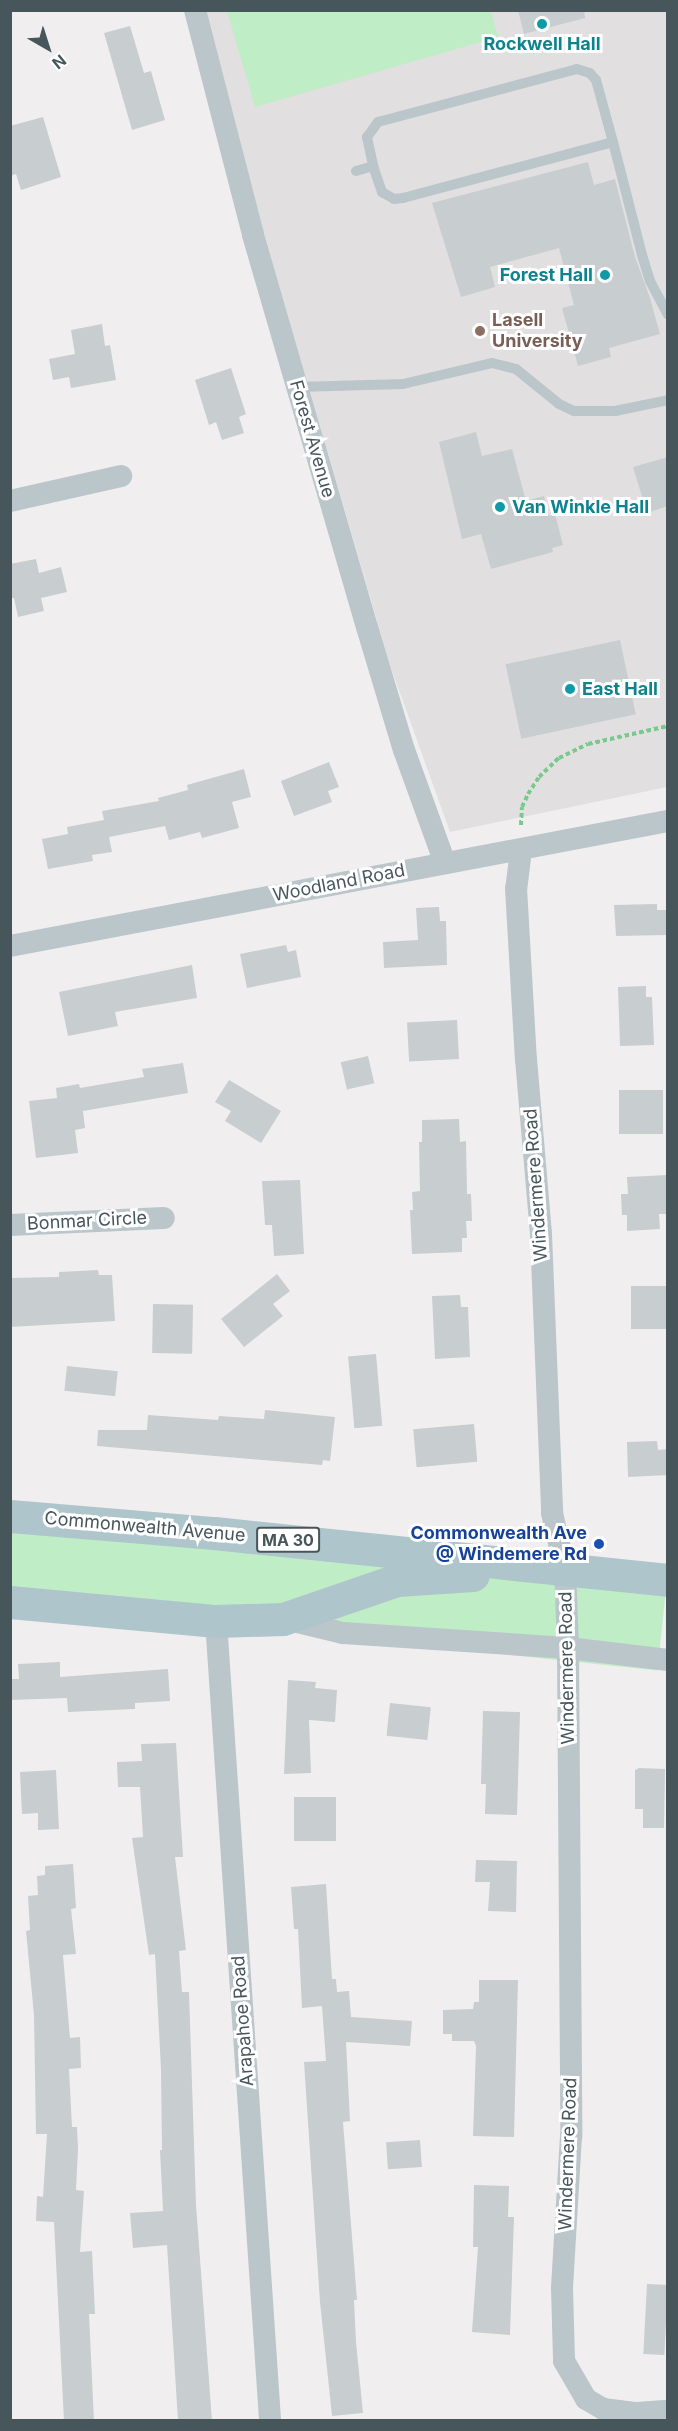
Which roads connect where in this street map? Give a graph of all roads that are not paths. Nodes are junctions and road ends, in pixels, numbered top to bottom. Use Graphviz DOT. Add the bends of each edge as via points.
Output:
graph roads {
  1 [pos="195,10"];
  2 [pos="613,142"];
  3 [pos="373,166"];
  4 [pos="356,171"];
  5 [pos="668,315"];
  6 [pos="297,387"];
  7 [pos="668,400"];
  8 [pos="121,476"];
  9 [pos="10,501"];
  10 [pos="668,821"];
  11 [pos="520,850"];
  12 [pos="445,863"];
  13 [pos="10,946"];
  14 [pos="164,1218"];
  15 [pos="10,1225"];
  16 [pos="10,1516"];
  17 [pos="565,1569"];
  18 [pos="668,1580"];
  19 [pos="10,1602"];
  20 [pos="283,1619"];
  21 [pos="216,1621"];
  22 [pos="568,1648"];
  23 [pos="668,1660"];
  24 [pos="668,2411"];
  25 [pos="270,2421"];
  1 -- 6 [label="street, Forest Avenue"];
  2 -- 3 [label="lane" via="394,199 382,192"];
  2 -- 3 [label="lane" via="596,80 590,73 577,69 378,123 367,141"];
  2 -- 5 [label="lane" via="650,281"];
  3 -- 4 [label="lane"];
  6 -- 7 [label="lane" via="403,384 492,363 516,369 559,404 574,411 615,411"];
  6 -- 12 [label="street, Forest Avenue" via="404,750"];
  8 -- 9 [label="street"];
  10 -- 11 [label="street, Woodland Road"];
  11 -- 12 [label="street, Woodland Road"];
  11 -- 17 [label="street, Windermere Road" via="516,888 541,1234 552,1513"];
  12 -- 13 [label="street, Woodland Road"];
  14 -- 15 [label="street, Bonmar Circle"];
  16 -- 17 [label="main road, Commonwealth Avenue / MA 30" via="170,1528"];
  17 -- 18 [label="main road, Commonwealth Avenue / MA 30"];
  17 -- 20 [label="main road, Commonwealth Avenue / MA 30" via="397,1580"];
  17 -- 22 [label="street, Windermere Road"];
  19 -- 21 [label="main road, Commonwealth Avenue / MA 30"];
  20 -- 21 [label="main road, Commonwealth Avenue / MA 30"];
  20 -- 22 [label="street, Commonwealth Avenue" via="343,1633"];
  21 -- 25 [label="street, Arapahoe Road"];
  22 -- 23 [label="street, Commonwealth Avenue"];
  22 -- 24 [label="street, Windermere Road" via="571,2136 562,2288 564,2361 586,2399 603,2409"];
}
